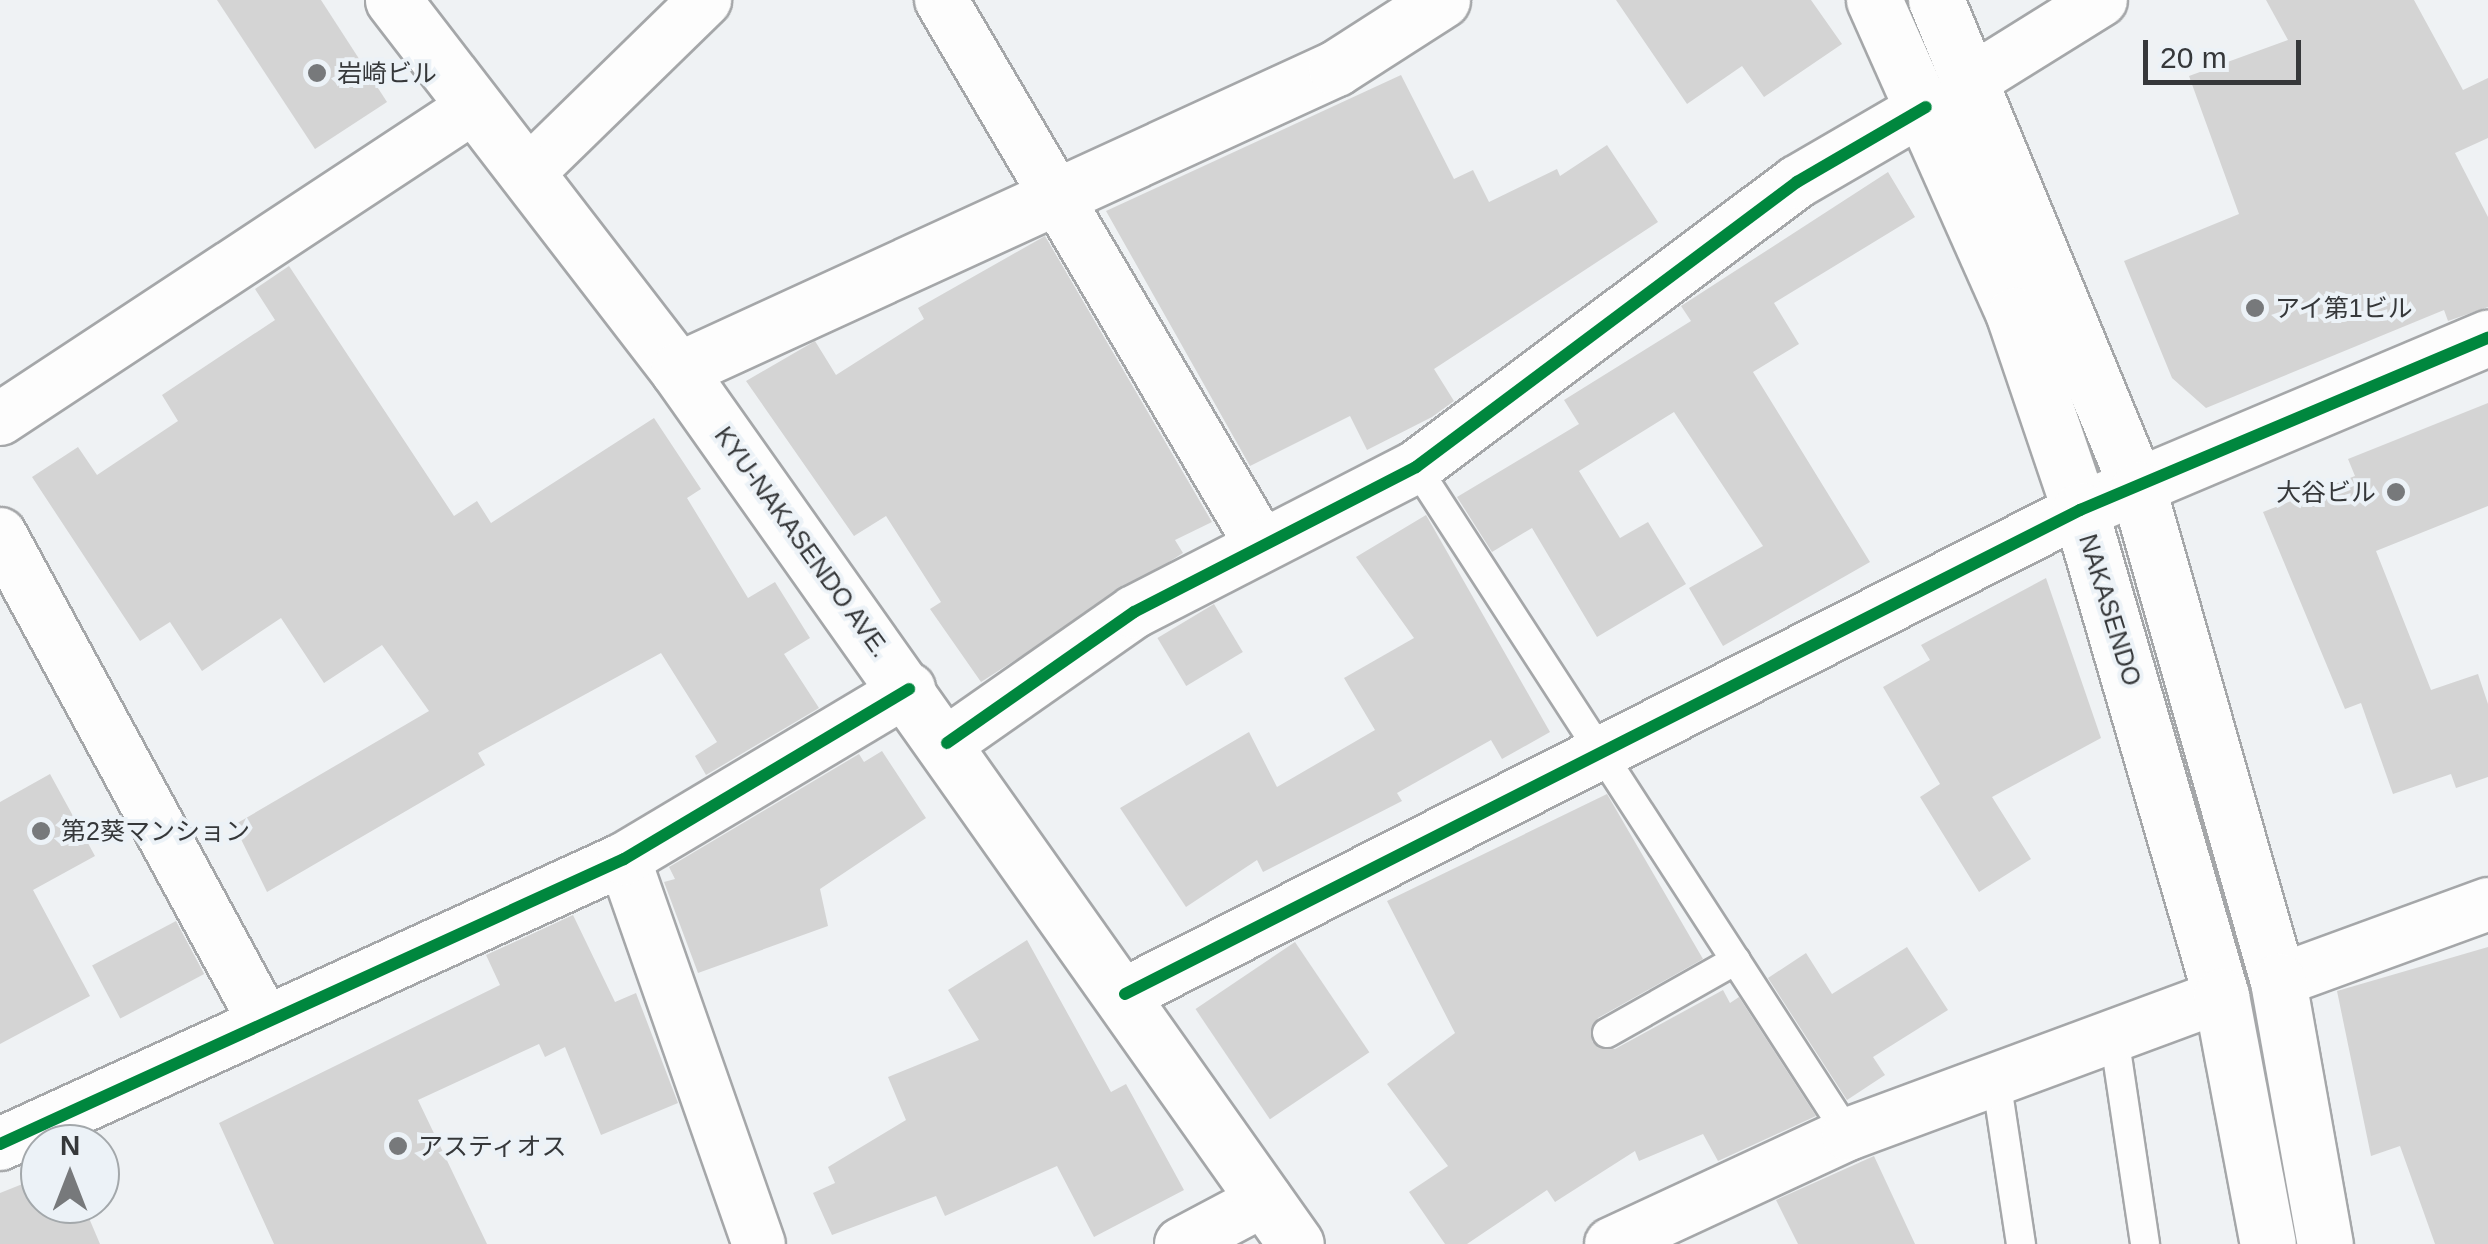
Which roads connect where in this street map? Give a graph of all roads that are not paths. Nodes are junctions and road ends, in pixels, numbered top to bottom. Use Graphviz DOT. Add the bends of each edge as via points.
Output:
graph roads {
  1 [pos="393,0"];
  2 [pos="704,0"];
  3 [pos="941,0"];
  4 [pos="1442,0"];
  5 [pos="1874,0"];
  6 [pos="1936,0"];
  7 [pos="2101,0"];
  8 [pos="1948,94"];
  9 [pos="475,106"];
  10 [pos="529,172"];
  11 [pos="1056,192"];
  12 [pos="2488,338"];
  13 [pos="678,370"];
  14 [pos="0,419"];
  15 [pos="1416,467"];
  16 [pos="2138,488"];
  17 [pos="2080,510"];
  18 [pos="0,534"];
  19 [pos="1260,544"];
  20 [pos="908,689"];
  21 [pos="947,743"];
  22 [pos="1600,749"];
  23 [pos="624,859"];
  24 [pos="2488,904"];
  25 [pos="1736,960"];
  26 [pos="2278,981"];
  27 [pos="1124,994"];
  28 [pos="2220,996"];
  29 [pos="262,1017"];
  30 [pos="1607,1033"];
  31 [pos="2114,1036"];
  32 [pos="1996,1079"];
  33 [pos="1848,1134"];
  34 [pos="0,1144"];
  35 [pos="1266,1200"];
  36 [pos="760,1244"];
  37 [pos="1180,1244"];
  38 [pos="1296,1244"];
  39 [pos="1611,1244"];
  40 [pos="2021,1244"];
  41 [pos="2145,1244"];
  42 [pos="2268,1244"];
  43 [pos="2325,1244"];
  1 -- 9 [label="main road, KYU-NAKASENDO AVE."];
  2 -- 10 [label="street"];
  3 -- 11 [label="street"];
  4 -- 11 [label="main road" via="1336,68"];
  5 -- 8 [label="main road, NAKASENDO"];
  6 -- 8 [label="main road, NAKASENDO"];
  7 -- 8 [label="street"];
  8 -- 15 [label="street" via="1797,182"];
  8 -- 16 [label="main road, NAKASENDO"];
  8 -- 17 [label="main road, NAKASENDO"];
  9 -- 10 [label="main road, KYU-NAKASENDO AVE."];
  9 -- 14 [label="street"];
  10 -- 13 [label="main road, KYU-NAKASENDO AVE."];
  11 -- 13 [label="main road"];
  11 -- 19 [label="street"];
  12 -- 16 [label="main road"];
  13 -- 20 [label="main road, KYU-NAKASENDO AVE."];
  15 -- 19 [label="street"];
  15 -- 22 [label="lane"];
  16 -- 17 [label="main road"];
  16 -- 26 [label="main road, NAKASENDO"];
  17 -- 22 [label="street"];
  17 -- 28 [label="main road, NAKASENDO"];
  18 -- 29 [label="street"];
  19 -- 21 [label="street" via="1134,612"];
  20 -- 21 [label="main road, KYU-NAKASENDO AVE."];
  20 -- 23 [label="street"];
  21 -- 27 [label="main road, KYU-NAKASENDO AVE."];
  22 -- 25 [label="lane"];
  22 -- 27 [label="street"];
  23 -- 29 [label="street"];
  23 -- 36 [label="street"];
  24 -- 26 [label="street"];
  25 -- 30 [label="lane"];
  25 -- 33 [label="lane"];
  26 -- 43 [label="main road, NAKASENDO"];
  27 -- 35 [label="main road, KYU-NAKASENDO AVE."];
  28 -- 31 [label="street"];
  28 -- 42 [label="main road, NAKASENDO"];
  29 -- 34 [label="street"];
  31 -- 32 [label="street"];
  31 -- 41 [label="lane"];
  32 -- 33 [label="street"];
  32 -- 40 [label="lane"];
  33 -- 39 [label="street"];
  35 -- 37 [label="street"];
  35 -- 38 [label="main road, KYU-NAKASENDO AVE."];
}
